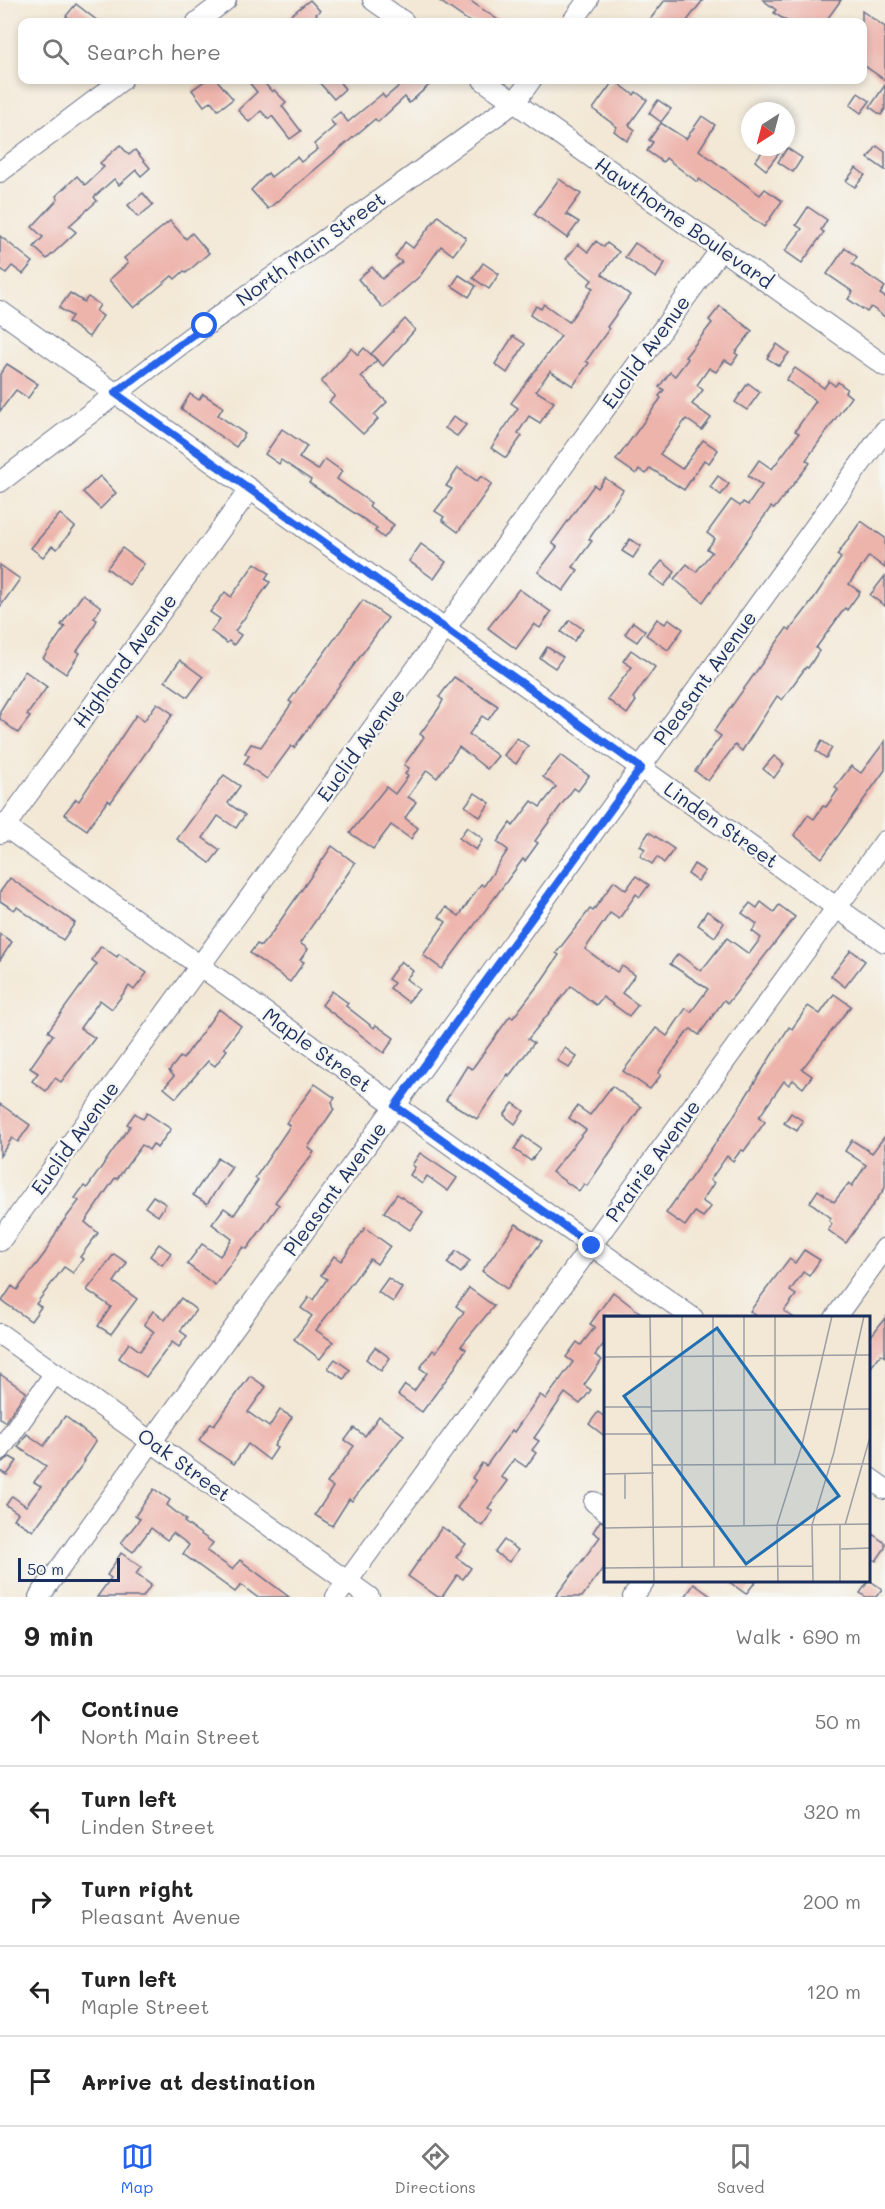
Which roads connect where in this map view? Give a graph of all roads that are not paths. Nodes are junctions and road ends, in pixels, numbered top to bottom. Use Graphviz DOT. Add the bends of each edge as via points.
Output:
graph roads {
  1 [pos="226,0"];
  2 [pos="373,0"];
  3 [pos="588,0"];
  4 [pos="202,18"];
  5 [pos="398,18"];
  6 [pos="575,18"];
  7 [pos="117,84"];
  8 [pos="489,84"];
  9 [pos="528,84"];
  10 [pos="515,102"];
  11 [pos="0,172"];
  12 [pos="721,249"];
  13 [pos="0,311"];
  14 [pos="885,366"];
  15 [pos="115,393"];
  16 [pos="885,430"];
  17 [pos="0,482"];
  18 [pos="250,489"];
  19 [pos="446,629"];
  20 [pos="641,768"];
  21 [pos="2,828"];
  22 [pos="885,841"];
  23 [pos="837,908"];
  24 [pos="885,942"];
  25 [pos="200,966"];
  26 [pos="395,1106"];
  27 [pos="0,1241"];
  28 [pos="592,1246"];
  29 [pos="885,1248"];
  30 [pos="690,1316"];
  31 [pos="836,1316"];
  32 [pos="0,1334"];
  33 [pos="55,1373"];
  34 [pos="151,1442"];
  35 [pos="0,1450"];
  36 [pos="870,1479"];
  37 [pos="885,1490"];
  38 [pos="644,1582"];
  39 [pos="342,1589"];
  40 [pos="39,1597"];
  41 [pos="369,1597"];
  42 [pos="633,1597"];
  1 -- 4 [label="street"];
  2 -- 5 [label="street"];
  3 -- 6 [label="street"];
  7 -- 11 [label="street"];
  8 -- 10 [label="street, Hawthorne Boulevard"];
  9 -- 10 [label="street, North Main Street"];
  10 -- 12 [label="street, Hawthorne Boulevard"];
  10 -- 15 [label="street, North Main Street"];
  12 -- 14 [label="street, Hawthorne Boulevard"];
  12 -- 19 [label="street, Euclid Avenue"];
  13 -- 15 [label="street, Linden Street"];
  15 -- 17 [label="street, North Main Street"];
  15 -- 18 [label="street, Linden Street"];
  16 -- 20 [label="street, Pleasant Avenue"];
  18 -- 19 [label="street, Linden Street"];
  18 -- 21 [label="street, Highland Avenue"];
  19 -- 20 [label="street, Linden Street"];
  19 -- 25 [label="street, Euclid Avenue"];
  20 -- 23 [label="street, Linden Street"];
  20 -- 26 [label="street, Pleasant Avenue"];
  21 -- 25 [label="street, Maple Street"];
  22 -- 23 [label="street, Prairie Avenue"];
  23 -- 24 [label="street, Linden Street"];
  23 -- 28 [label="street, Prairie Avenue"];
  25 -- 26 [label="street, Maple Street"];
  25 -- 27 [label="street, Euclid Avenue"];
  26 -- 28 [label="street, Maple Street"];
  26 -- 34 [label="street, Pleasant Avenue"];
  28 -- 30 [label="street, Maple Street"];
  28 -- 39 [label="street, Prairie Avenue"];
  29 -- 31 [label="street"];
  32 -- 33 [label="street, Oak Street"];
  33 -- 34 [label="street, Oak Street"];
  33 -- 35 [label="street"];
  34 -- 39 [label="street, Oak Street"];
  34 -- 40 [label="street, Pleasant Avenue"];
  36 -- 37 [label="street"];
  38 -- 42 [label="street"];
  39 -- 41 [label="street, Oak Street"];
}
